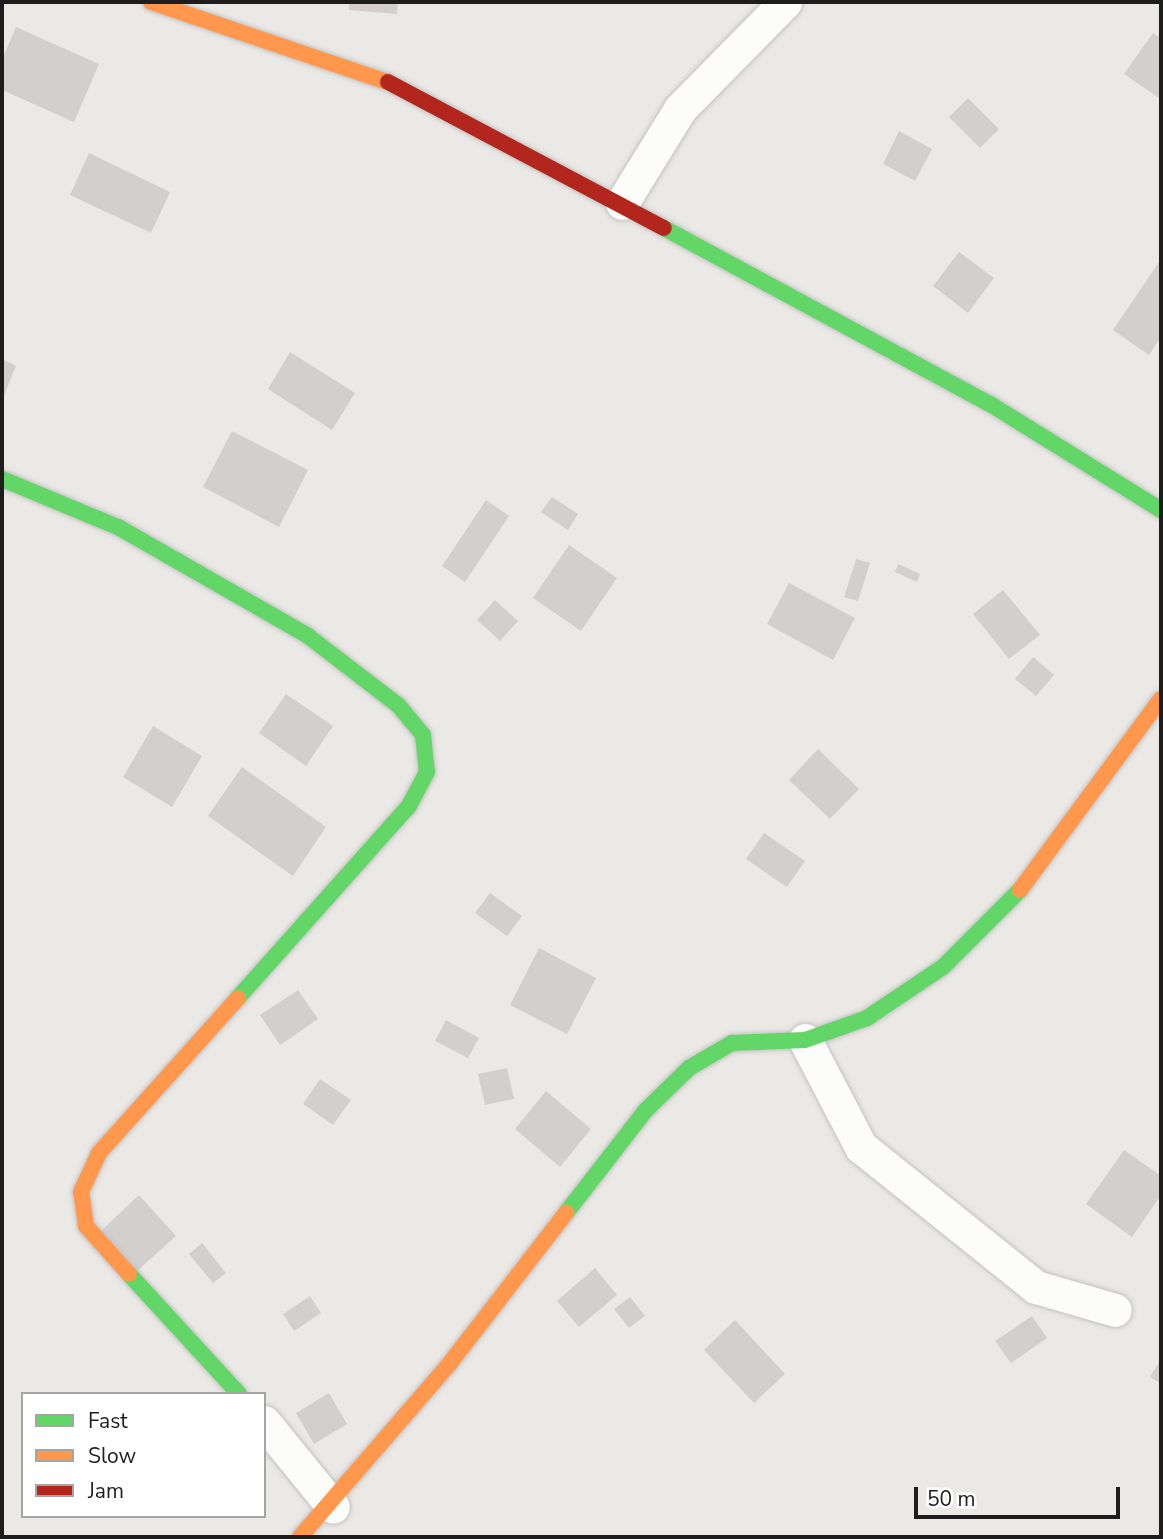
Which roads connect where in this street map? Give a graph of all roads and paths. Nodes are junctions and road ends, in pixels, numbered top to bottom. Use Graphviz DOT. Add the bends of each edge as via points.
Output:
graph roads {
  1 [pos="151,2"];
  2 [pos="785,2"];
  3 [pos="622,203"];
  4 [pos="2,479"];
  5 [pos="1161,510"];
  6 [pos="1161,699"];
  7 [pos="805,1040"];
  8 [pos="1115,1310"];
  9 [pos="237,1392"];
  10 [pos="266,1424"];
  11 [pos="333,1507"];
  12 [pos="300,1537"];
  1 -- 3 [label="street" via="361,71"];
  2 -- 3 [label="street" via="681,109"];
  3 -- 5 [label="street" via="990,404"];
  4 -- 9 [label="street" via="118,527 308,636 398,705 423,735 427,772 408,807 99,1153 81,1192 86,1226"];
  6 -- 7 [label="street" via="1097,780 1040,870 943,967 867,1018"];
  7 -- 8 [label="street" via="861,1147 1036,1287"];
  7 -- 11 [label="street" via="732,1043 689,1068 654,1102"];
  10 -- 11 [label="street"];
  11 -- 12 [label="street"];
}
